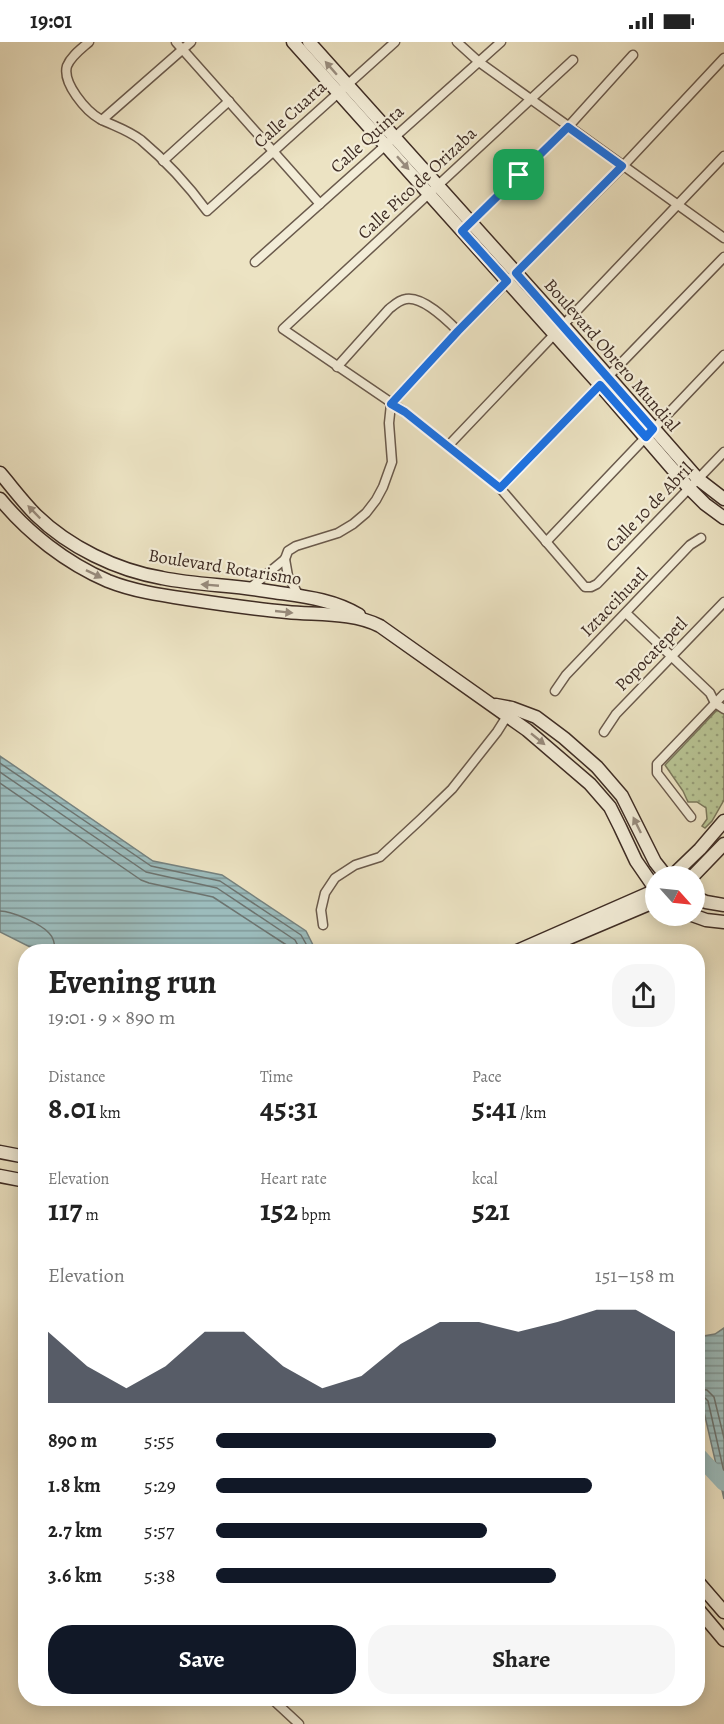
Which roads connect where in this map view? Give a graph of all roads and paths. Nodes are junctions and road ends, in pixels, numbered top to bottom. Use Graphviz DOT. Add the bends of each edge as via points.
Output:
graph roads {
  1 [pos="89,42"];
  2 [pos="191,42"];
  3 [pos="293,42"];
  4 [pos="309,42"];
  5 [pos="395,42"];
  6 [pos="458,42"];
  7 [pos="501,42"];
  8 [pos="180,46"];
  9 [pos="633,55"];
  10 [pos="724,58"];
  11 [pos="573,60"];
  12 [pos="479,62"];
  13 [pos="343,89"];
  14 [pos="531,100"];
  15 [pos="229,101"];
  16 [pos="102,120"];
  17 [pos="568,127"];
  18 [pos="390,141"];
  19 [pos="274,152"];
  20 [pos="724,156"];
  21 [pos="163,161"];
  22 [pos="622,166"];
  23 [pos="433,190"];
  24 [pos="320,204"];
  25 [pos="678,205"];
  26 [pos="466,227"];
  27 [pos="724,238"];
  28 [pos="724,257"];
  29 [pos="255,262"];
  30 [pos="512,277"];
  31 [pos="559,329"];
  32 [pos="458,331"];
  33 [pos="724,355"];
  34 [pos="338,367"];
  35 [pos="604,381"];
  36 [pos="391,404"];
  37 [pos="650,433"];
  38 [pos="448,446"];
  39 [pos="724,452"];
  40 [pos="0,473"];
  41 [pos="694,484"];
  42 [pos="500,488"];
  43 [pos="0,499"];
  44 [pos="724,499"];
  45 [pos="724,518"];
  46 [pos="700,538"];
  47 [pos="546,542"];
  48 [pos="285,559"];
  49 [pos="250,588"];
  50 [pos="298,596"];
  51 [pos="724,602"];
  52 [pos="626,613"];
  53 [pos="368,620"];
  54 [pos="672,657"];
  55 [pos="555,692"];
  56 [pos="721,698"];
  57 [pos="724,709"];
  58 [pos="510,712"];
  59 [pos="604,732"];
  60 [pos="691,817"];
  61 [pos="724,821"];
  62 [pos="724,844"];
  63 [pos="658,866"];
  64 [pos="682,866"];
  65 [pos="703,866"];
  66 [pos="645,875"];
  67 [pos="645,894"];
  68 [pos="705,902"];
  69 [pos="724,905"];
  70 [pos="645,906"];
  71 [pos="705,920"];
  72 [pos="724,922"];
  73 [pos="323,925"];
  74 [pos="533,944"];
  75 [pos="555,944"];
  76 [pos="0,1152"];
  77 [pos="18,1156"];
  78 [pos="0,1176"];
  79 [pos="18,1179"];
  80 [pos="705,1590"];
  81 [pos="724,1612"];
  82 [pos="705,1617"];
  83 [pos="724,1640"];
  84 [pos="280,1706"];
  85 [pos="299,1724"];
  1 -- 16 [label="street" via="71,58 66,72 79,100"];
  2 -- 8 [label="street"];
  3 -- 13 [label="street, Boulevard Obrero Mundial"];
  13 -- 4 [label="street, Boulevard Obrero Mundial, one-way"];
  5 -- 13 [label="street, Calle Cuarta"];
  6 -- 12 [label="street"];
  7 -- 12 [label="street, Calle Quinta"];
  8 -- 15 [label="street"];
  8 -- 16 [label="street"];
  9 -- 17 [label="street"];
  10 -- 22 [label="street"];
  11 -- 14 [label="street, Calle Pico de Orizaba"];
  12 -- 14 [label="street"];
  12 -- 18 [label="street, Calle Quinta"];
  13 -- 18 [label="street, Boulevard Obrero Mundial"];
  13 -- 19 [label="street, Calle Cuarta"];
  14 -- 17 [label="street"];
  14 -- 23 [label="street, Calle Pico de Orizaba"];
  15 -- 19 [label="street"];
  15 -- 21 [label="street"];
  16 -- 21 [label="street" via="131,132"];
  17 -- 22 [label="street"];
  17 -- 26 [label="street"];
  18 -- 23 [label="street, Boulevard Obrero Mundial"];
  18 -- 24 [label="street, Calle Quinta"];
  19 -- 21 [label="street, Calle Cuarta" via="207,211"];
  19 -- 24 [label="street"];
  20 -- 25 [label="street"];
  22 -- 25 [label="street"];
  22 -- 30 [label="street"];
  23 -- 26 [label="street, Boulevard Obrero Mundial"];
  23 -- 34 [label="street, Calle Pico de Orizaba" via="283,329"];
  24 -- 29 [label="street, Calle Quinta"];
  25 -- 27 [label="street"];
  25 -- 31 [label="street"];
  26 -- 30 [label="street, Boulevard Obrero Mundial"];
  28 -- 35 [label="street"];
  30 -- 31 [label="street, Boulevard Obrero Mundial"];
  30 -- 32 [label="street"];
  31 -- 35 [label="street, Boulevard Obrero Mundial"];
  31 -- 38 [label="street"];
  32 -- 34 [label="street" via="434,309 406,299 389,309"];
  32 -- 36 [label="street"];
  33 -- 37 [label="street"];
  34 -- 36 [label="street"];
  35 -- 37 [label="street, Boulevard Obrero Mundial"];
  35 -- 42 [label="street"];
  36 -- 38 [label="street"];
  36 -- 48 [label="street" via="388,423 392,462 376,500 353,524 296,546"];
  37 -- 41 [label="street, Boulevard Obrero Mundial"];
  37 -- 47 [label="street"];
  38 -- 42 [label="street"];
  39 -- 41 [label="street, Calle 10 de Abril"];
  49 -- 40 [label="street, Boulevard Rotarismo, one-way" via="162,578 136,572 86,551 35,514"];
  41 -- 44 [label="street, Boulevard Obrero Mundial"];
  41 -- 45 [label="street, Boulevard Obrero Mundial" via="705,504"];
  41 -- 47 [label="street, Calle 10 de Abril" via="591,587 585,587"];
  42 -- 47 [label="street"];
  43 -- 53 [label="street, one-way" via="27,528 61,555 126,587 249,608"];
  46 -- 52 [label="street, Iztaccihuatl"];
  48 -- 49 [label="street"];
  48 -- 50 [label="street"];
  49 -- 50 [label="street, Boulevard Rotarismo"];
  50 -- 53 [label="street, Boulevard Rotarismo" via="340,605"];
  51 -- 54 [label="street, Popocatepetl"];
  52 -- 54 [label="street"];
  52 -- 55 [label="street, Iztaccihuatl" via="566,675"];
  53 -- 58 [label="street, Boulevard Rotarismo" via="492,704"];
  54 -- 56 [label="street" via="710,693"];
  54 -- 59 [label="street, Popocatepetl" via="616,714"];
  56 -- 57 [label="street"];
  56 -- 60 [label="street" via="657,764 657,773"];
  63 -- 58 [label="street, one-way" via="622,796 597,767 536,717"];
  58 -- 66 [label="street, one-way" via="610,807"];
  58 -- 73 [label="street" via="452,789 422,819 380,857 355,865 335,878 325,893"];
  61 -- 64 [label="street"];
  62 -- 65 [label="street"];
  67 -- 74 [label="street"];
  68 -- 69 [label="street"];
  70 -- 75 [label="street"];
  71 -- 72 [label="street"];
  76 -- 77 [label="street"];
  78 -- 79 [label="street"];
  80 -- 81 [label="street"];
  82 -- 83 [label="street"];
  84 -- 85 [label="street"];
}
